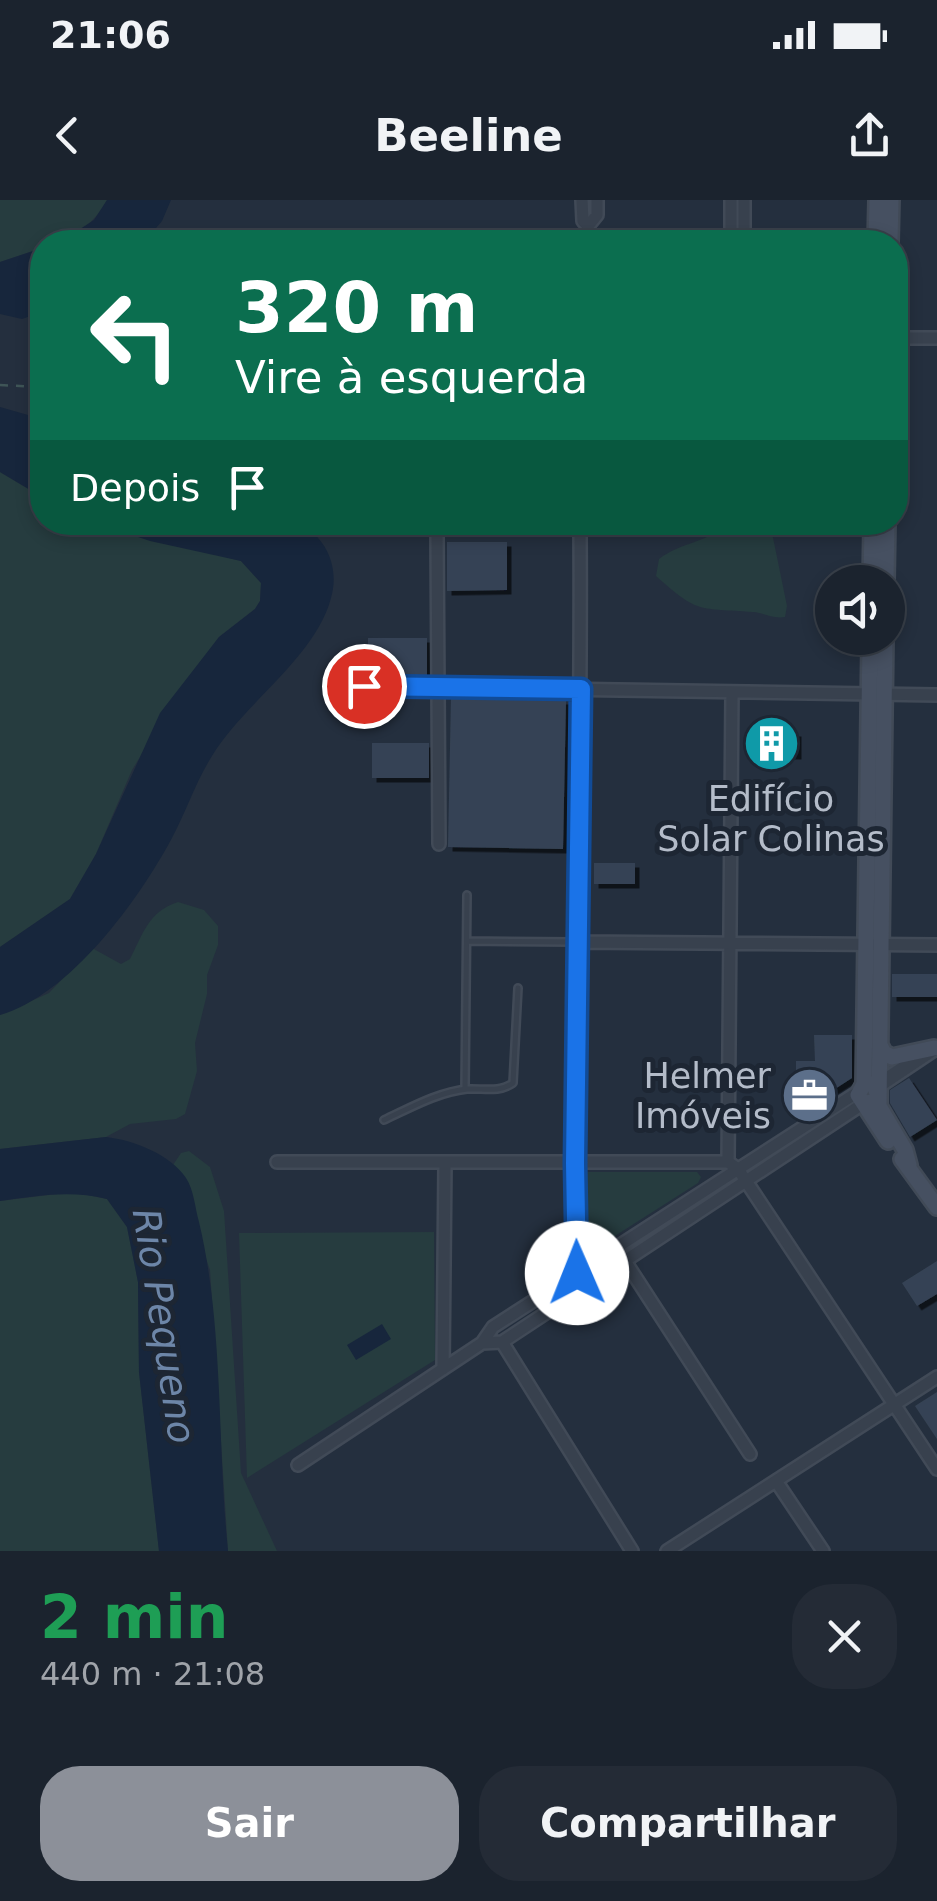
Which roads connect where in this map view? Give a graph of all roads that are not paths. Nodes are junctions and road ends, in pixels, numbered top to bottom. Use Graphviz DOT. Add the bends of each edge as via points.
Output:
graph roads {
  1 [pos="582,200"];
  2 [pos="597,200"];
  3 [pos="731,200"];
  4 [pos="744,200"];
  5 [pos="877,200"];
  6 [pos="890,200"];
  7 [pos="731,230"];
  8 [pos="744,230"];
  9 [pos="876,230"];
  10 [pos="890,230"];
  11 [pos="908,338"];
  12 [pos="937,338"];
  13 [pos="438,535"];
  14 [pos="580,535"];
  15 [pos="872,535"];
  16 [pos="886,535"];
  17 [pos="871,565"];
  18 [pos="886,565"];
  19 [pos="872,655"];
  20 [pos="883,655"];
  21 [pos="364,686"];
  22 [pos="440,687"];
  23 [pos="581,689"];
  24 [pos="732,692"];
  25 [pos="877,694"];
  26 [pos="937,695"];
  27 [pos="439,844"];
  28 [pos="467,896"];
  29 [pos="466,941"];
  30 [pos="578,942"];
  31 [pos="728,944"];
  32 [pos="873,945"];
  33 [pos="937,945"];
  34 [pos="518,988"];
  35 [pos="880,1045"];
  36 [pos="936,1047"];
  37 [pos="465,1089"];
  38 [pos="869,1092"];
  39 [pos="384,1120"];
  40 [pos="276,1162"];
  41 [pos="575,1163"];
  42 [pos="445,1164"];
  43 [pos="733,1166"];
  44 [pos="746,1182"];
  45 [pos="937,1207"];
  46 [pos="616,1248"];
  47 [pos="625,1261"];
  48 [pos="577,1273"];
  49 [pos="502,1342"];
  50 [pos="482,1343"];
  51 [pos="443,1369"];
  52 [pos="937,1377"];
  53 [pos="894,1405"];
  54 [pos="750,1454"];
  55 [pos="298,1465"];
  56 [pos="937,1469"];
  57 [pos="776,1481"];
  58 [pos="632,1551"];
  59 [pos="666,1551"];
  60 [pos="823,1551"];
  1 -- 2 [label="street" via="588,226"];
  3 -- 7 [label="street"];
  4 -- 8 [label="street"];
  5 -- 9 [label="main road"];
  6 -- 10 [label="main road"];
  11 -- 12 [label="street"];
  13 -- 22 [label="street"];
  14 -- 23 [label="street"];
  15 -- 17 [label="main road"];
  16 -- 18 [label="main road"];
  19 -- 25 [label="main road"];
  20 -- 25 [label="main road"];
  21 -- 22 [label="street"];
  22 -- 23 [label="street"];
  22 -- 27 [label="street"];
  23 -- 24 [label="street"];
  23 -- 30 [label="street"];
  24 -- 25 [label="street"];
  24 -- 31 [label="street"];
  25 -- 26 [label="street"];
  25 -- 32 [label="main road"];
  28 -- 29 [label="lane"];
  29 -- 30 [label="lane"];
  29 -- 37 [label="lane"];
  30 -- 31 [label="street"];
  30 -- 41 [label="street"];
  31 -- 32 [label="street"];
  31 -- 43 [label="street"];
  32 -- 33 [label="street"];
  32 -- 35 [label="main road"];
  32 -- 38 [label="main road"];
  34 -- 37 [label="lane" via="513,1083 501,1090"];
  35 -- 36 [label="main road" via="892,1058"];
  35 -- 38 [label="main road"];
  36 -- 38 [label="street"];
  37 -- 39 [label="lane"];
  38 -- 43 [label="street"];
  38 -- 44 [label="street"];
  38 -- 45 [label="main road"];
  40 -- 42 [label="street"];
  41 -- 42 [label="street"];
  41 -- 43 [label="street"];
  41 -- 48 [label="street"];
  42 -- 51 [label="street"];
  43 -- 44 [label="street"];
  43 -- 46 [label="street"];
  44 -- 47 [label="street"];
  44 -- 53 [label="street"];
  46 -- 47 [label="street"];
  46 -- 48 [label="street"];
  47 -- 49 [label="street"];
  47 -- 54 [label="street"];
  48 -- 50 [label="street" via="493,1327"];
  49 -- 50 [label="street"];
  49 -- 58 [label="street"];
  50 -- 51 [label="street"];
  51 -- 55 [label="street"];
  52 -- 53 [label="street"];
  53 -- 56 [label="street"];
  53 -- 57 [label="street"];
  57 -- 59 [label="street"];
  57 -- 60 [label="street"];
}
